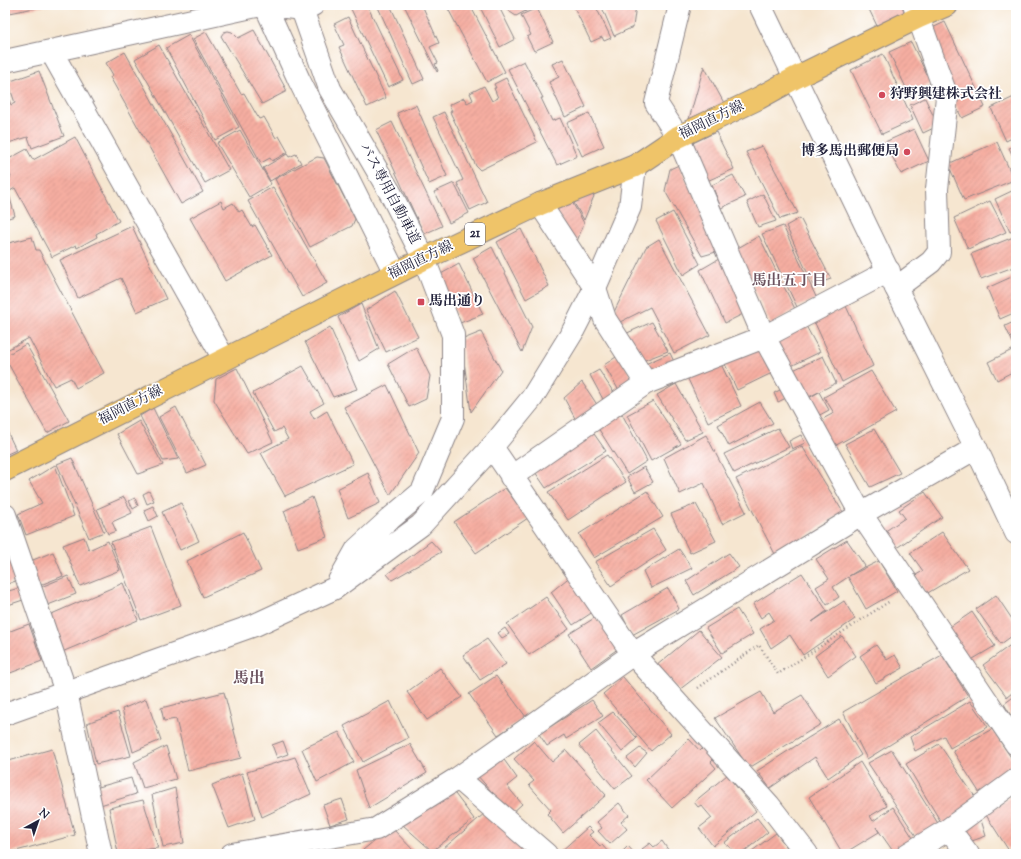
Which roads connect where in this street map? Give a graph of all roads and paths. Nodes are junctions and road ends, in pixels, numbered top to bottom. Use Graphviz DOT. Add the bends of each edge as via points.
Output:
graph roads {
  1 [pos="261,5"];
  2 [pos="265,5"];
  3 [pos="270,5"];
  4 [pos="680,5"];
  5 [pos="760,5"];
  6 [pos="947,5"];
  7 [pos="306,6"];
  8 [pos="917,11"];
  9 [pos="51,51"];
  10 [pos="5,61"];
  11 [pos="795,78"];
  12 [pos="678,137"];
  13 [pos="635,166"];
  14 [pos="540,204"];
  15 [pos="424,259"];
  16 [pos="395,273"];
  17 [pos="892,280"];
  18 [pos="595,288"];
  19 [pos="764,337"];
  20 [pos="224,359"];
  21 [pos="646,383"];
  22 [pos="492,447"];
  23 [pos="976,448"];
  24 [pos="5,470"];
  25 [pos="511,476"];
  26 [pos="861,514"];
  27 [pos="5,515"];
  28 [pos="1016,533"];
  29 [pos="335,588"];
  30 [pos="910,588"];
  31 [pos="633,654"];
  32 [pos="66,692"];
  33 [pos="676,703"];
  34 [pos="5,714"];
  35 [pos="1016,744"];
  36 [pos="458,778"];
  37 [pos="1016,780"];
  38 [pos="949,829"];
  39 [pos="287,850"];
  40 [pos="101,854"];
  41 [pos="232,854"];
  42 [pos="546,854"];
  43 [pos="807,854"];
  44 [pos="908,854"];
  45 [pos="968,854"];
  1 -- 9 [label="street"];
  2 -- 16 [label="street" via="299,80"];
  3 -- 7 [label="street"];
  4 -- 12 [label="street" via="656,103"];
  5 -- 11 [label="street"];
  6 -- 8 [label="main road, 福岡直方線 / 21"];
  7 -- 15 [label="street, バス専用自動車道" via="330,89 391,194"];
  8 -- 11 [label="main road, 福岡直方線 / 21"];
  8 -- 17 [label="street" via="947,98 937,189 939,252 931,262"];
  9 -- 10 [label="street"];
  9 -- 20 [label="street"];
  11 -- 12 [label="main road, 福岡直方線 / 21"];
  11 -- 17 [label="street"];
  12 -- 13 [label="main road, 福岡直方線 / 21"];
  12 -- 19 [label="street"];
  13 -- 14 [label="main road, 福岡直方線 / 21"];
  13 -- 18 [label="street" via="630,207"];
  14 -- 15 [label="main road, 福岡直方線 / 21"];
  14 -- 18 [label="street"];
  15 -- 16 [label="main road, 福岡直方線 / 21"];
  15 -- 29 [label="street, バス専用自動車道" via="453,335 453,418 422,492 357,549"];
  16 -- 20 [label="main road, 福岡直方線 / 21"];
  17 -- 19 [label="street"];
  17 -- 23 [label="street"];
  18 -- 21 [label="street" via="605,319"];
  18 -- 22 [label="street" via="572,333 532,398"];
  19 -- 21 [label="street"];
  19 -- 26 [label="street"];
  20 -- 24 [label="main road, 福岡直方線 / 21"];
  21 -- 25 [label="street"];
  22 -- 25 [label="street"];
  22 -- 29 [label="street" via="421,525"];
  23 -- 26 [label="street"];
  23 -- 28 [label="street"];
  25 -- 31 [label="street"];
  26 -- 30 [label="street"];
  26 -- 31 [label="street"];
  27 -- 32 [label="street"];
  29 -- 32 [label="street" via="255,625"];
  30 -- 33 [label="path" via="778,674 759,645"];
  30 -- 35 [label="street"];
  31 -- 33 [label="street"];
  31 -- 36 [label="street"];
  32 -- 34 [label="street"];
  32 -- 40 [label="street"];
  33 -- 43 [label="street" via="769,806"];
  36 -- 39 [label="street" via="376,829"];
  36 -- 42 [label="street"];
  37 -- 38 [label="street"];
  38 -- 44 [label="street"];
  38 -- 45 [label="street"];
  39 -- 41 [label="street"];
}
